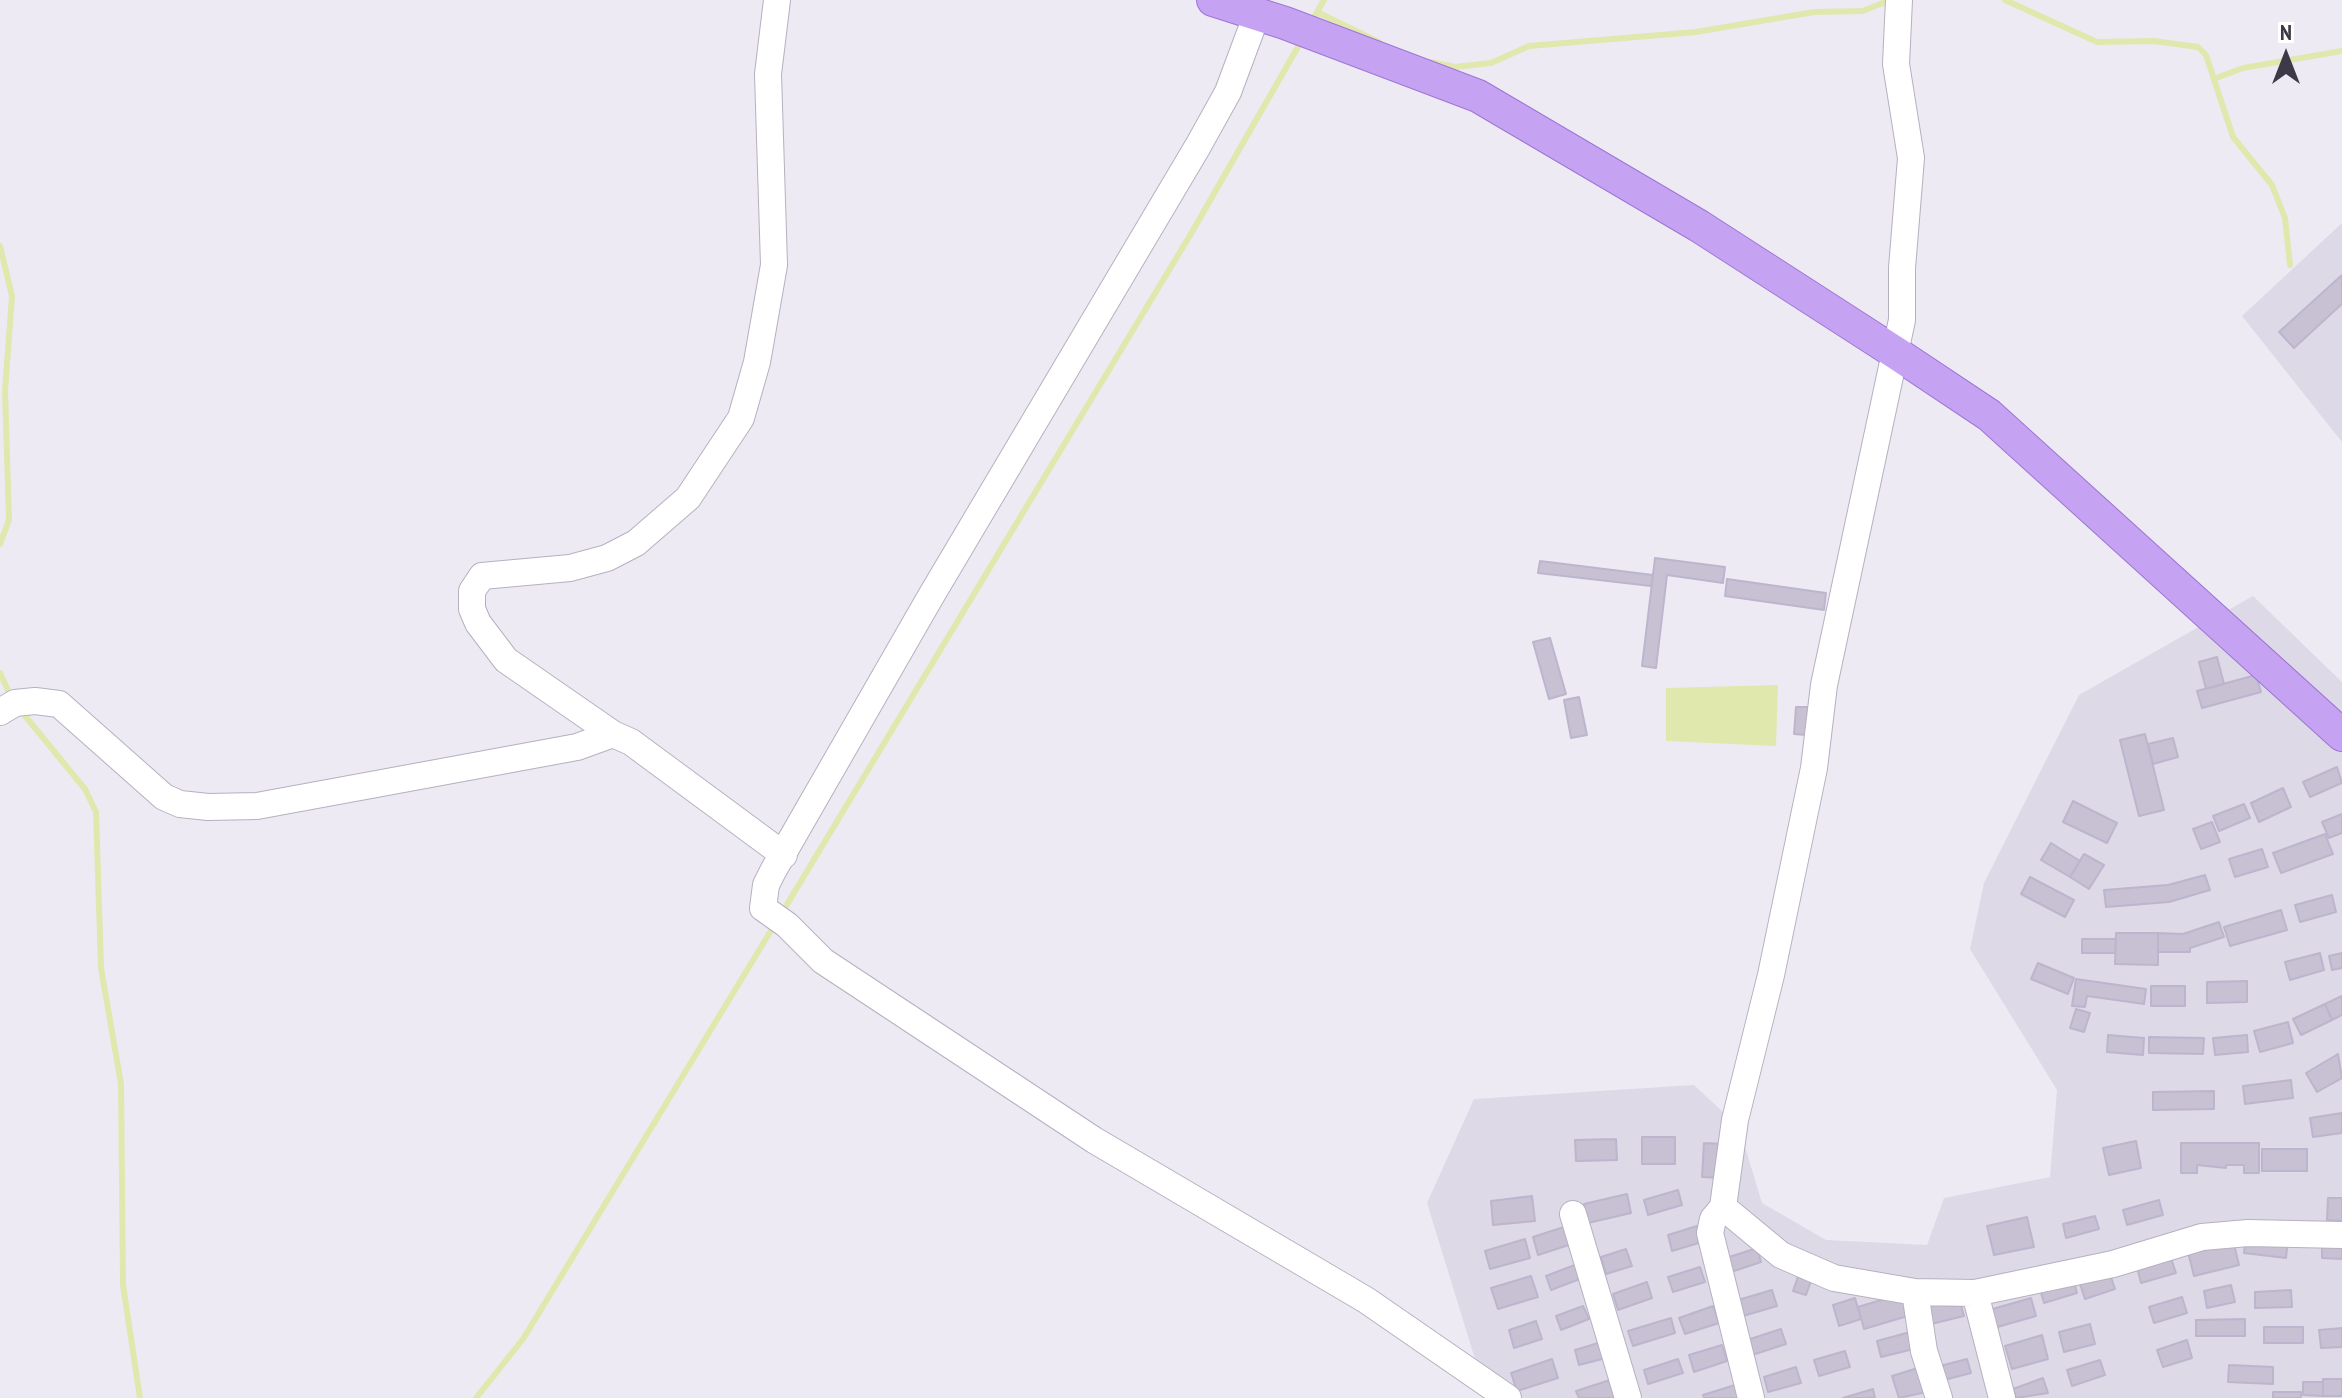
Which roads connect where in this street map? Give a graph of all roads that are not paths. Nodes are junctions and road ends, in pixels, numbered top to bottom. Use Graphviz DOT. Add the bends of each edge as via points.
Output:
graph roads {
  1 [pos="777,0"];
  2 [pos="1213,0"];
  3 [pos="1899,0"];
  4 [pos="1271,18"];
  5 [pos="1896,353"];
  6 [pos="0,712"];
  7 [pos="613,734"];
  8 [pos="2342,735"];
  9 [pos="784,855"];
  10 [pos="1723,1207"];
  11 [pos="1573,1214"];
  12 [pos="2342,1235"];
  13 [pos="1915,1292"];
  14 [pos="1975,1293"];
  15 [pos="1508,1398"];
  16 [pos="1628,1398"];
  17 [pos="1751,1398"];
  18 [pos="1939,1398"];
  19 [pos="2002,1398"];
  1 -- 7 [label="street" via="768,74 774,265 741,418 688,498 636,543 570,568 482,576 472,591 478,623 506,660"];
  2 -- 4 [label="main road"];
  3 -- 5 [label="street" via="1896,64 1911,158"];
  4 -- 5 [label="main road" via="1478,96 1699,226"];
  4 -- 9 [label="street"];
  5 -- 8 [label="main road" via="1989,415"];
  5 -- 10 [label="street" via="1824,685 1814,768 1771,975 1737,1107"];
  6 -- 7 [label="street" via="15,703 59,704 164,797 208,807 257,806 577,747"];
  7 -- 9 [label="street"];
  9 -- 15 [label="street" via="766,885 763,908 823,961 1094,1140 1366,1300"];
  10 -- 13 [label="street" via="1781,1255 1834,1278"];
  10 -- 17 [label="street" via="1710,1233"];
  11 -- 16 [label="street"];
  12 -- 14 [label="street" via="2202,1237 2113,1264"];
  13 -- 14 [label="street"];
  13 -- 18 [label="street" via="1924,1351"];
  14 -- 19 [label="street"];
}
